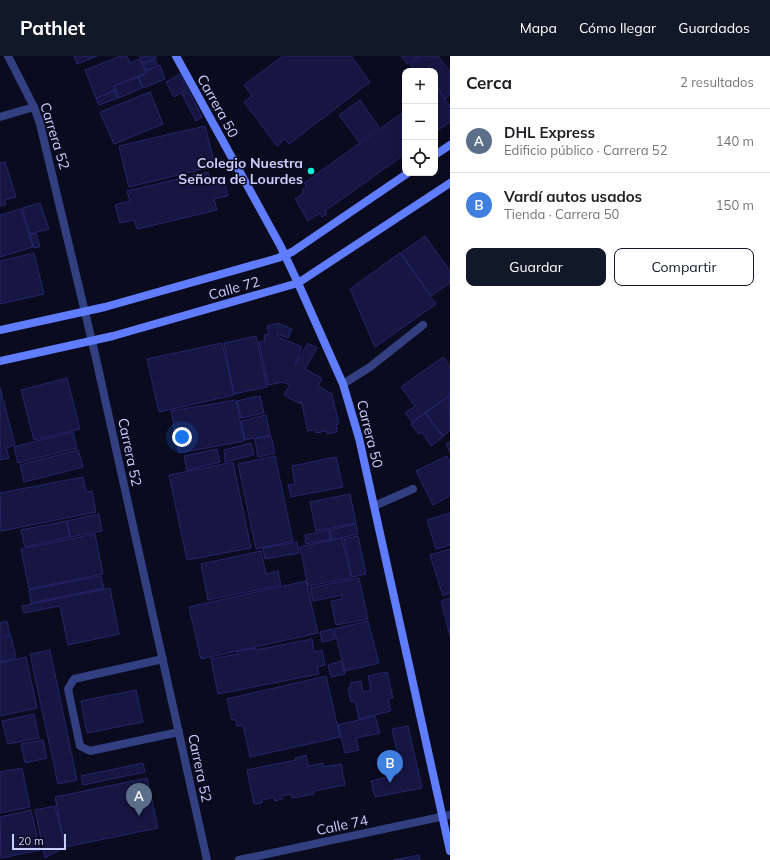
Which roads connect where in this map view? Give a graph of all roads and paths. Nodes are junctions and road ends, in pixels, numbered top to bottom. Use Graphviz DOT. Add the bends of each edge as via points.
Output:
graph roads {
  1 [pos="8,56"];
  2 [pos="176,56"];
  3 [pos="34,107"];
  4 [pos="0,117"];
  5 [pos="450,144"];
  6 [pos="438,153"];
  7 [pos="404,176"];
  8 [pos="450,183"];
  9 [pos="285,256"];
  10 [pos="298,283"];
  11 [pos="84,311"];
  12 [pos="423,325"];
  13 [pos="0,330"];
  14 [pos="92,340"];
  15 [pos="0,361"];
  16 [pos="343,384"];
  17 [pos="413,489"];
  18 [pos="374,506"];
  19 [pos="163,659"];
  20 [pos="179,732"];
  21 [pos="446,816"];
  22 [pos="450,851"];
  23 [pos="207,860"];
  24 [pos="239,860"];
  1 -- 3 [label="street, Carrera 52"];
  2 -- 9 [label="main road, Carrera 50"];
  3 -- 4 [label="street"];
  3 -- 11 [label="street, Carrera 52" via="58,192"];
  5 -- 6 [label="main road"];
  7 -- 9 [label="main road, Calle 72"];
  8 -- 10 [label="main road, Calle 72"];
  9 -- 10 [label="main road, Carrera 50"];
  9 -- 11 [label="main road, Calle 72"];
  10 -- 14 [label="main road, Calle 72"];
  10 -- 16 [label="main road, Carrera 50"];
  11 -- 13 [label="main road, Calle 72"];
  11 -- 14 [label="street, Carrera 52"];
  12 -- 16 [label="street" via="370,367"];
  14 -- 15 [label="main road, Calle 72"];
  14 -- 19 [label="street, Carrera 52"];
  16 -- 18 [label="main road, Carrera 50" via="359,438"];
  17 -- 18 [label="street"];
  18 -- 21 [label="main road, Carrera 50"];
  19 -- 20 [label="street, Carrera 52"];
  19 -- 20 [label="street" via="74,679 68,689 80,746 90,751"];
  20 -- 23 [label="street, Carrera 52"];
  21 -- 22 [label="main road, Carrera 50"];
  21 -- 24 [label="street, Calle 74"];
}
